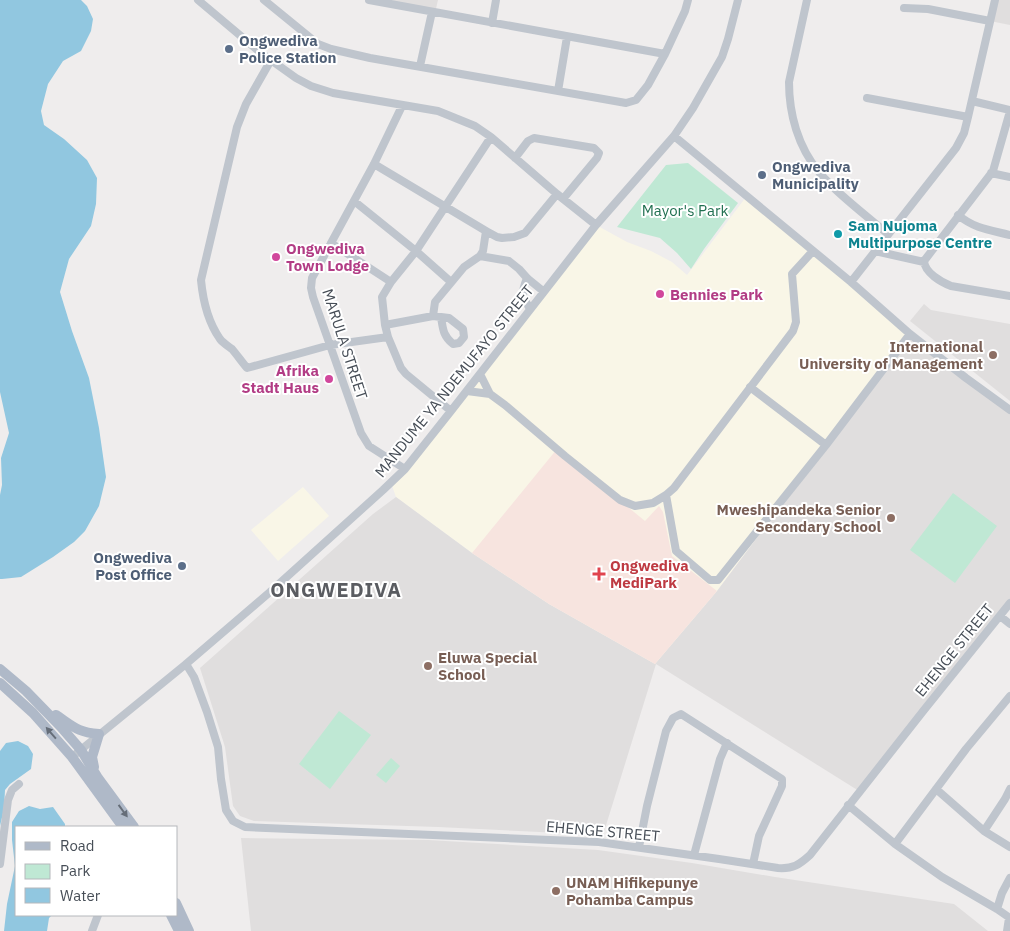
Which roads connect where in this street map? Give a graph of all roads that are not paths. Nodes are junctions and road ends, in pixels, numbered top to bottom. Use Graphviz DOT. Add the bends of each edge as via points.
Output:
graph roads {
  1 [pos="198,0"];
  2 [pos="264,0"];
  3 [pos="369,0"];
  4 [pos="496,0"];
  5 [pos="688,0"];
  6 [pos="738,0"];
  7 [pos="807,0"];
  8 [pos="995,0"];
  9 [pos="904,8"];
  10 [pos="432,12"];
  11 [pos="990,21"];
  12 [pos="492,23"];
  13 [pos="568,37"];
  14 [pos="665,54"];
  15 [pos="271,60"];
  16 [pos="420,66"];
  17 [pos="558,91"];
  18 [pos="867,98"];
  19 [pos="972,101"];
  20 [pos="402,106"];
  21 [pos="1010,114"];
  22 [pos="968,117"];
  23 [pos="674,136"];
  24 [pos="491,137"];
  25 [pos="515,158"];
  26 [pos="374,164"];
  27 [pos="992,173"];
  28 [pos="1010,177"];
  29 [pos="560,197"];
  30 [pos="354,201"];
  31 [pos="445,206"];
  32 [pos="958,215"];
  33 [pos="596,225"];
  34 [pos="486,231"];
  35 [pos="888,234"];
  36 [pos="1010,235"];
  37 [pos="331,244"];
  38 [pos="416,251"];
  39 [pos="875,251"];
  40 [pos="812,252"];
  41 [pos="480,256"];
  42 [pos="924,262"];
  43 [pos="527,278"];
  44 [pos="391,282"];
  45 [pos="451,282"];
  46 [pos="851,282"];
  47 [pos="543,292"];
  48 [pos="1010,296"];
  49 [pos="530,309"];
  50 [pos="385,325"];
  51 [pos="910,334"];
  52 [pos="388,337"];
  53 [pos="330,345"];
  54 [pos="480,374"];
  55 [pos="750,387"];
  56 [pos="467,391"];
  57 [pos="490,394"];
  58 [pos="1010,410"];
  59 [pos="451,411"];
  60 [pos="826,445"];
  61 [pos="405,469"];
  62 [pos="666,495"];
  63 [pos="1010,603"];
  64 [pos="1000,616"];
  65 [pos="1010,624"];
  66 [pos="186,664"];
  67 [pos="0,669"];
  68 [pos="0,682"];
  69 [pos="26,691"];
  70 [pos="1010,696"];
  71 [pos="99,734"];
  72 [pos="727,744"];
  73 [pos="81,750"];
  74 [pos="72,757"];
  75 [pos="103,783"];
  76 [pos="19,784"];
  77 [pos="936,789"];
  78 [pos="1010,789"];
  79 [pos="848,805"];
  80 [pos="122,826"];
  81 [pos="133,826"];
  82 [pos="984,831"];
  83 [pos="895,844"];
  84 [pos="640,847"];
  85 [pos="1010,847"];
  86 [pos="694,855"];
  87 [pos="0,864"];
  88 [pos="753,864"];
  89 [pos="1010,878"];
  90 [pos="178,907"];
  91 [pos="997,909"];
  92 [pos="98,916"];
  93 [pos="172,916"];
  94 [pos="1010,918"];
  95 [pos="92,931"];
  96 [pos="179,931"];
  97 [pos="189,931"];
  98 [pos="1007,931"];
  1 -- 15 [label="street"];
  2 -- 16 [label="street" via="318,44 370,58"];
  3 -- 10 [label="street"];
  4 -- 12 [label="street"];
  5 -- 14 [label="street"];
  6 -- 23 [label="street, MANDUME YA NDEMUFAYO STREET" via="722,57"];
  7 -- 35 [label="street" via="789,82 797,134 819,173"];
  8 -- 11 [label="street"];
  9 -- 11 [label="street"];
  10 -- 12 [label="street"];
  10 -- 16 [label="street"];
  11 -- 19 [label="street"];
  12 -- 13 [label="street"];
  13 -- 14 [label="street"];
  13 -- 17 [label="street"];
  14 -- 17 [label="street" via="636,100 626,103"];
  15 -- 20 [label="street" via="296,78 333,94"];
  15 -- 53 [label="street" via="237,126 201,280 203,296 221,341 231,348 246,368"];
  16 -- 17 [label="street"];
  18 -- 22 [label="street"];
  19 -- 21 [label="street"];
  19 -- 22 [label="street"];
  20 -- 24 [label="street" via="438,111 475,126"];
  20 -- 26 [label="street, MARULA STREET"];
  21 -- 27 [label="street"];
  22 -- 35 [label="street" via="956,148"];
  23 -- 33 [label="street, MANDUME YA NDEMUFAYO STREET"];
  23 -- 40 [label="street"];
  24 -- 25 [label="street"];
  24 -- 31 [label="street"];
  25 -- 29 [label="street"];
  25 -- 29 [label="street" via="534,138 594,148 599,153 597,158"];
  26 -- 30 [label="street, MARULA STREET"];
  26 -- 31 [label="street"];
  27 -- 28 [label="street"];
  27 -- 32 [label="street"];
  29 -- 33 [label="street"];
  29 -- 34 [label="street" via="525,233 502,238"];
  30 -- 37 [label="street, MARULA STREET"];
  30 -- 38 [label="street"];
  31 -- 34 [label="street"];
  31 -- 38 [label="street"];
  32 -- 36 [label="street" via="974,226"];
  32 -- 42 [label="street"];
  33 -- 47 [label="street, MANDUME YA NDEMUFAYO STREET"];
  34 -- 41 [label="street"];
  35 -- 39 [label="street"];
  37 -- 44 [label="street"];
  37 -- 53 [label="street, MARULA STREET" via="312,278 311,288"];
  38 -- 44 [label="street"];
  38 -- 45 [label="street"];
  39 -- 42 [label="street"];
  39 -- 46 [label="street"];
  40 -- 46 [label="street"];
  40 -- 55 [label="street" via="792,274 794,328"];
  41 -- 43 [label="street" via="509,261"];
  41 -- 45 [label="street"];
  42 -- 48 [label="street" via="925,268 951,286"];
  43 -- 47 [label="street"];
  43 -- 49 [label="street" via="522,296"];
  44 -- 50 [label="street" via="382,296"];
  45 -- 50 [label="street" via="435,302 437,317"];
  46 -- 51 [label="street"];
  47 -- 49 [label="street, MANDUME YA NDEMUFAYO STREET"];
  49 -- 54 [label="street, MANDUME YA NDEMUFAYO STREET"];
  50 -- 52 [label="street"];
  51 -- 58 [label="street"];
  51 -- 60 [label="street"];
  52 -- 53 [label="street"];
  52 -- 59 [label="street" via="406,374"];
  53 -- 61 [label="street, MARULA STREET" via="369,446"];
  54 -- 56 [label="street, MANDUME YA NDEMUFAYO STREET"];
  54 -- 57 [label="street"];
  55 -- 60 [label="street"];
  55 -- 62 [label="street"];
  56 -- 57 [label="street"];
  56 -- 59 [label="street, MANDUME YA NDEMUFAYO STREET"];
  57 -- 62 [label="street" via="620,500 635,506 653,503"];
  59 -- 61 [label="street, MANDUME YA NDEMUFAYO STREET"];
  60 -- 62 [label="street" via="718,580 710,580 676,551"];
  61 -- 66 [label="street, MANDUME YA NDEMUFAYO STREET"];
  63 -- 64 [label="street, EHENGE STREET"];
  64 -- 65 [label="street"];
  64 -- 79 [label="street, EHENGE STREET"];
  66 -- 71 [label="street, MANDUME YA NDEMUFAYO STREET"];
  66 -- 84 [label="street, EHENGE STREET" via="194,677 218,747 226,810 233,821 244,826 599,842"];
  67 -- 69 [label="main road"];
  74 -- 68 [label="main road, one-way"];
  69 -- 71 [label="main road" via="78,730"];
  69 -- 73 [label="main road"];
  70 -- 77 [label="street"];
  71 -- 73 [label="street, MANDUME YA NDEMUFAYO STREET"];
  71 -- 75 [label="main road" via="92,756"];
  72 -- 84 [label="street" via="681,714 673,718 666,731 649,797"];
  72 -- 86 [label="street"];
  72 -- 88 [label="street" via="782,779 782,786 759,836"];
  73 -- 74 [label="street, MANDUME YA NDEMUFAYO STREET"];
  73 -- 75 [label="main road"];
  74 -- 80 [label="main road"];
  75 -- 81 [label="main road, one-way"];
  76 -- 87 [label="street" via="8,800"];
  77 -- 82 [label="street"];
  77 -- 83 [label="street"];
  78 -- 82 [label="street"];
  79 -- 83 [label="street"];
  79 -- 88 [label="street, EHENGE STREET" via="799,865 787,869"];
  82 -- 85 [label="street"];
  83 -- 91 [label="street" via="942,877"];
  84 -- 86 [label="street, EHENGE STREET"];
  86 -- 88 [label="street, EHENGE STREET"];
  89 -- 91 [label="street"];
  90 -- 97 [label="main road"];
  91 -- 94 [label="street"];
  92 -- 95 [label="street"];
  93 -- 96 [label="main road"];
  94 -- 98 [label="street"];
}
